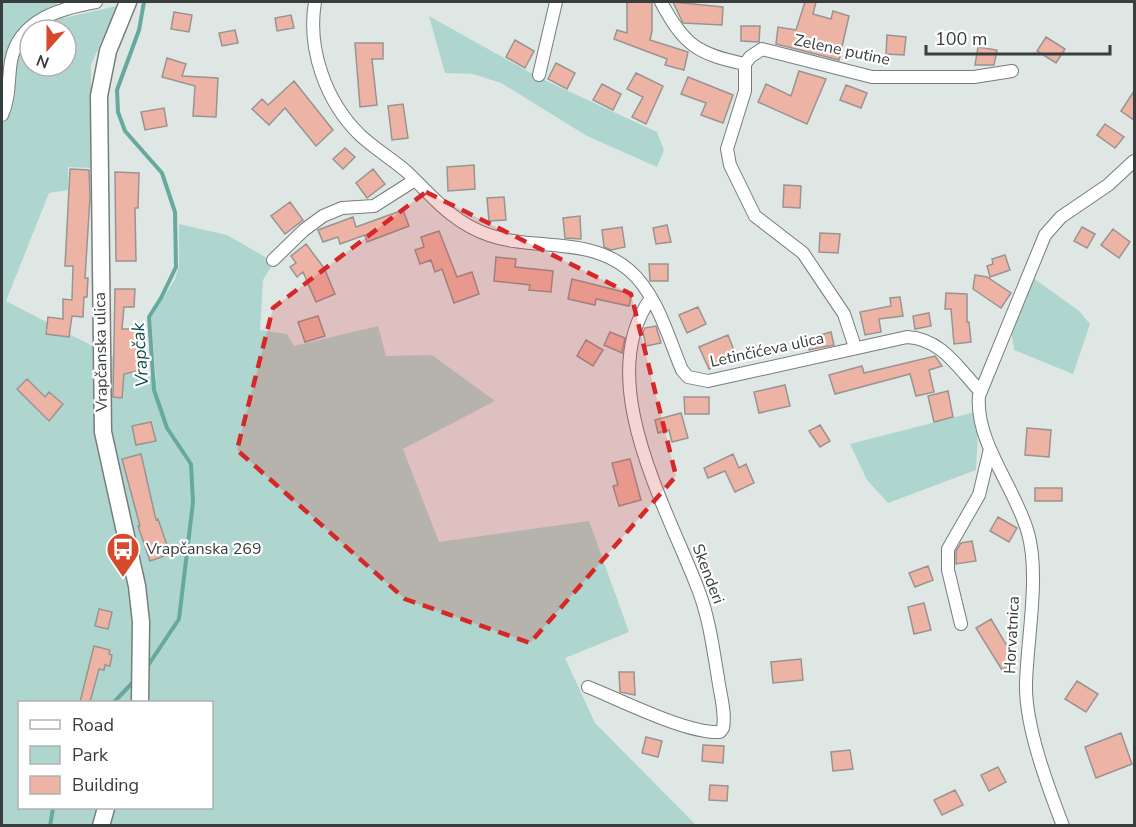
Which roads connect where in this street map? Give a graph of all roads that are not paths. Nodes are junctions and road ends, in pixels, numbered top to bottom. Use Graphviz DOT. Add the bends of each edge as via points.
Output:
graph roads {
  1 [pos="96,2"];
  2 [pos="128,2"];
  3 [pos="315,2"];
  4 [pos="556,2"];
  5 [pos="661,2"];
  6 [pos="745,64"];
  7 [pos="1012,71"];
  8 [pos="539,75"];
  9 [pos="2,115"];
  10 [pos="1134,161"];
  11 [pos="415,180"];
  12 [pos="273,260"];
  13 [pos="651,298"];
  14 [pos="855,347"];
  15 [pos="980,391"];
  16 [pos="990,449"];
  17 [pos="961,624"];
  18 [pos="588,687"];
  19 [pos="140,701"];
  20 [pos="105,809"];
  21 [pos="101,825"];
  22 [pos="1063,825"];
  1 -- 9 [label="street" via="65,7 47,15 24,37 11,59 7,103"];
  2 -- 19 [label="street, Vrapčanska ulica" via="105,60 99,96 102,421 137,586 141,622"];
  3 -- 11 [label="street, Letinčićeva ulica" via="316,56 332,97 359,134"];
  4 -- 8 [label="street"];
  5 -- 6 [label="street" via="687,43 713,57"];
  6 -- 7 [label="street, Zelene putine" via="762,49 872,77 974,77"];
  6 -- 14 [label="street" via="745,91 727,149 730,165 755,216 803,253 844,314"];
  10 -- 15 [label="street, Horvatnica" via="1108,185 1061,217 1045,235"];
  11 -- 12 [label="street" via="374,206 342,208 323,216"];
  11 -- 13 [label="street, Letinčićeva ulica" via="468,228 508,240 565,245 599,254 628,269"];
  13 -- 14 [label="street, Letinčićeva ulica" via="682,370 699,380"];
  13 -- 18 [label="street, Skenderi" via="631,341 628,380 656,495 706,616 725,722 720,732 692,729"];
  14 -- 15 [label="street, Letinčićeva ulica" via="899,337 922,339 949,355"];
  15 -- 16 [label="street, Horvatnica" via="980,412"];
  16 -- 17 [label="street, Horvatnica" via="978,495 948,549 948,570"];
  16 -- 22 [label="street, Horvatnica" via="1028,533 1032,575 1027,697 1043,774"];
  20 -- 21 [label="street"];
}
